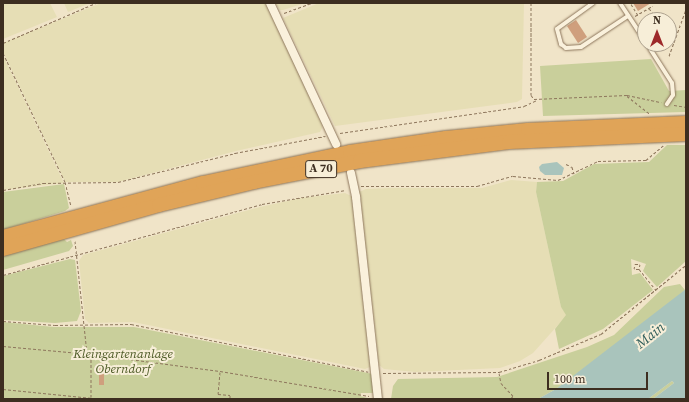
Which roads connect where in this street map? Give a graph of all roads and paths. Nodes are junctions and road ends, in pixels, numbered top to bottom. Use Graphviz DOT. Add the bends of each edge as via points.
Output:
graph roads {
  1 [pos="96,3"];
  2 [pos="270,3"];
  3 [pos="312,3"];
  4 [pos="531,3"];
  5 [pos="593,3"];
  6 [pos="620,3"];
  7 [pos="631,4"];
  8 [pos="652,6"];
  9 [pos="649,7"];
  10 [pos="686,9"];
  11 [pos="642,12"];
  12 [pos="652,12"];
  13 [pos="637,13"];
  14 [pos="276,15"];
  15 [pos="637,15"];
  16 [pos="629,18"];
  17 [pos="637,30"];
  18 [pos="3,43"];
  19 [pos="652,52"];
  20 [pos="3,53"];
  21 [pos="669,56"];
  22 [pos="627,95"];
  23 [pos="537,100"];
  24 [pos="667,104"];
  25 [pos="686,107"];
  26 [pos="686,123"];
  27 [pos="648,124"];
  28 [pos="686,134"];
  29 [pos="332,135"];
  30 [pos="336,144"];
  31 [pos="666,144"];
  32 [pos="566,164"];
  33 [pos="351,173"];
  34 [pos="574,174"];
  35 [pos="65,182"];
  36 [pos="354,188"];
  37 [pos="3,190"];
  38 [pos="71,206"];
  39 [pos="3,237"];
  40 [pos="74,240"];
  41 [pos="3,249"];
  42 [pos="76,255"];
  43 [pos="686,265"];
  44 [pos="639,269"];
  45 [pos="3,274"];
  46 [pos="656,290"];
  47 [pos="3,321"];
  48 [pos="84,325"];
  49 [pos="3,346"];
  50 [pos="87,353"];
  51 [pos="92,354"];
  52 [pos="220,371"];
  53 [pos="499,372"];
  54 [pos="376,373"];
  55 [pos="3,389"];
  56 [pos="91,397"];
  57 [pos="378,398"];
  58 [pos="102,399"];
  59 [pos="230,399"];
  60 [pos="510,399"];
  1 -- 18 [label="path"];
  2 -- 14 [label="street"];
  3 -- 14 [label="path"];
  4 -- 23 [label="path" via="531,94"];
  5 -- 16 [label="lane" via="557,28 561,44 573,50 581,47"];
  6 -- 16 [label="lane"];
  7 -- 13 [label="path"];
  8 -- 9 [label="path"];
  9 -- 11 [label="path"];
  9 -- 12 [label="path"];
  10 -- 21 [label="path"];
  14 -- 29 [label="street"];
  15 -- 16 [label="path"];
  16 -- 17 [label="lane"];
  19 -- 24 [label="lane" via="672,83 673,95"];
  20 -- 35 [label="path"];
  22 -- 23 [label="path"];
  22 -- 24 [label="path"];
  22 -- 27 [label="path" via="638,105"];
  23 -- 29 [label="path" via="524,106 387,124"];
  24 -- 25 [label="path"];
  26 -- 27 [label="highway, A 70"];
  27 -- 28 [label="highway, A 70"];
  27 -- 39 [label="highway, A 70" via="480,134 350,152 203,183"];
  27 -- 41 [label="highway, A 70" via="360,161 254,182 158,205"];
  29 -- 30 [label="street"];
  29 -- 35 [label="path" via="235,152 118,182"];
  31 -- 34 [label="path" via="646,160 598,161"];
  32 -- 34 [label="path" via="572,167"];
  33 -- 36 [label="street"];
  34 -- 36 [label="path" via="552,180 513,176 477,186"];
  35 -- 37 [label="path"];
  35 -- 38 [label="path"];
  36 -- 42 [label="path" via="262,204"];
  36 -- 54 [label="street"];
  40 -- 42 [label="path"];
  42 -- 45 [label="path"];
  42 -- 48 [label="path"];
  43 -- 46 [label="path"];
  44 -- 46 [label="path"];
  46 -- 53 [label="path" via="628,315 591,339 539,360"];
  47 -- 48 [label="path"];
  48 -- 50 [label="path"];
  48 -- 54 [label="path" via="131,324"];
  49 -- 50 [label="path"];
  50 -- 51 [label="path"];
  51 -- 52 [label="path"];
  51 -- 56 [label="path"];
  52 -- 57 [label="path"];
  52 -- 59 [label="path" via="218,394 230,395"];
  53 -- 54 [label="path"];
  53 -- 60 [label="path" via="501,383 512,396"];
  54 -- 57 [label="street"];
  55 -- 56 [label="path"];
  56 -- 58 [label="path"];
}
